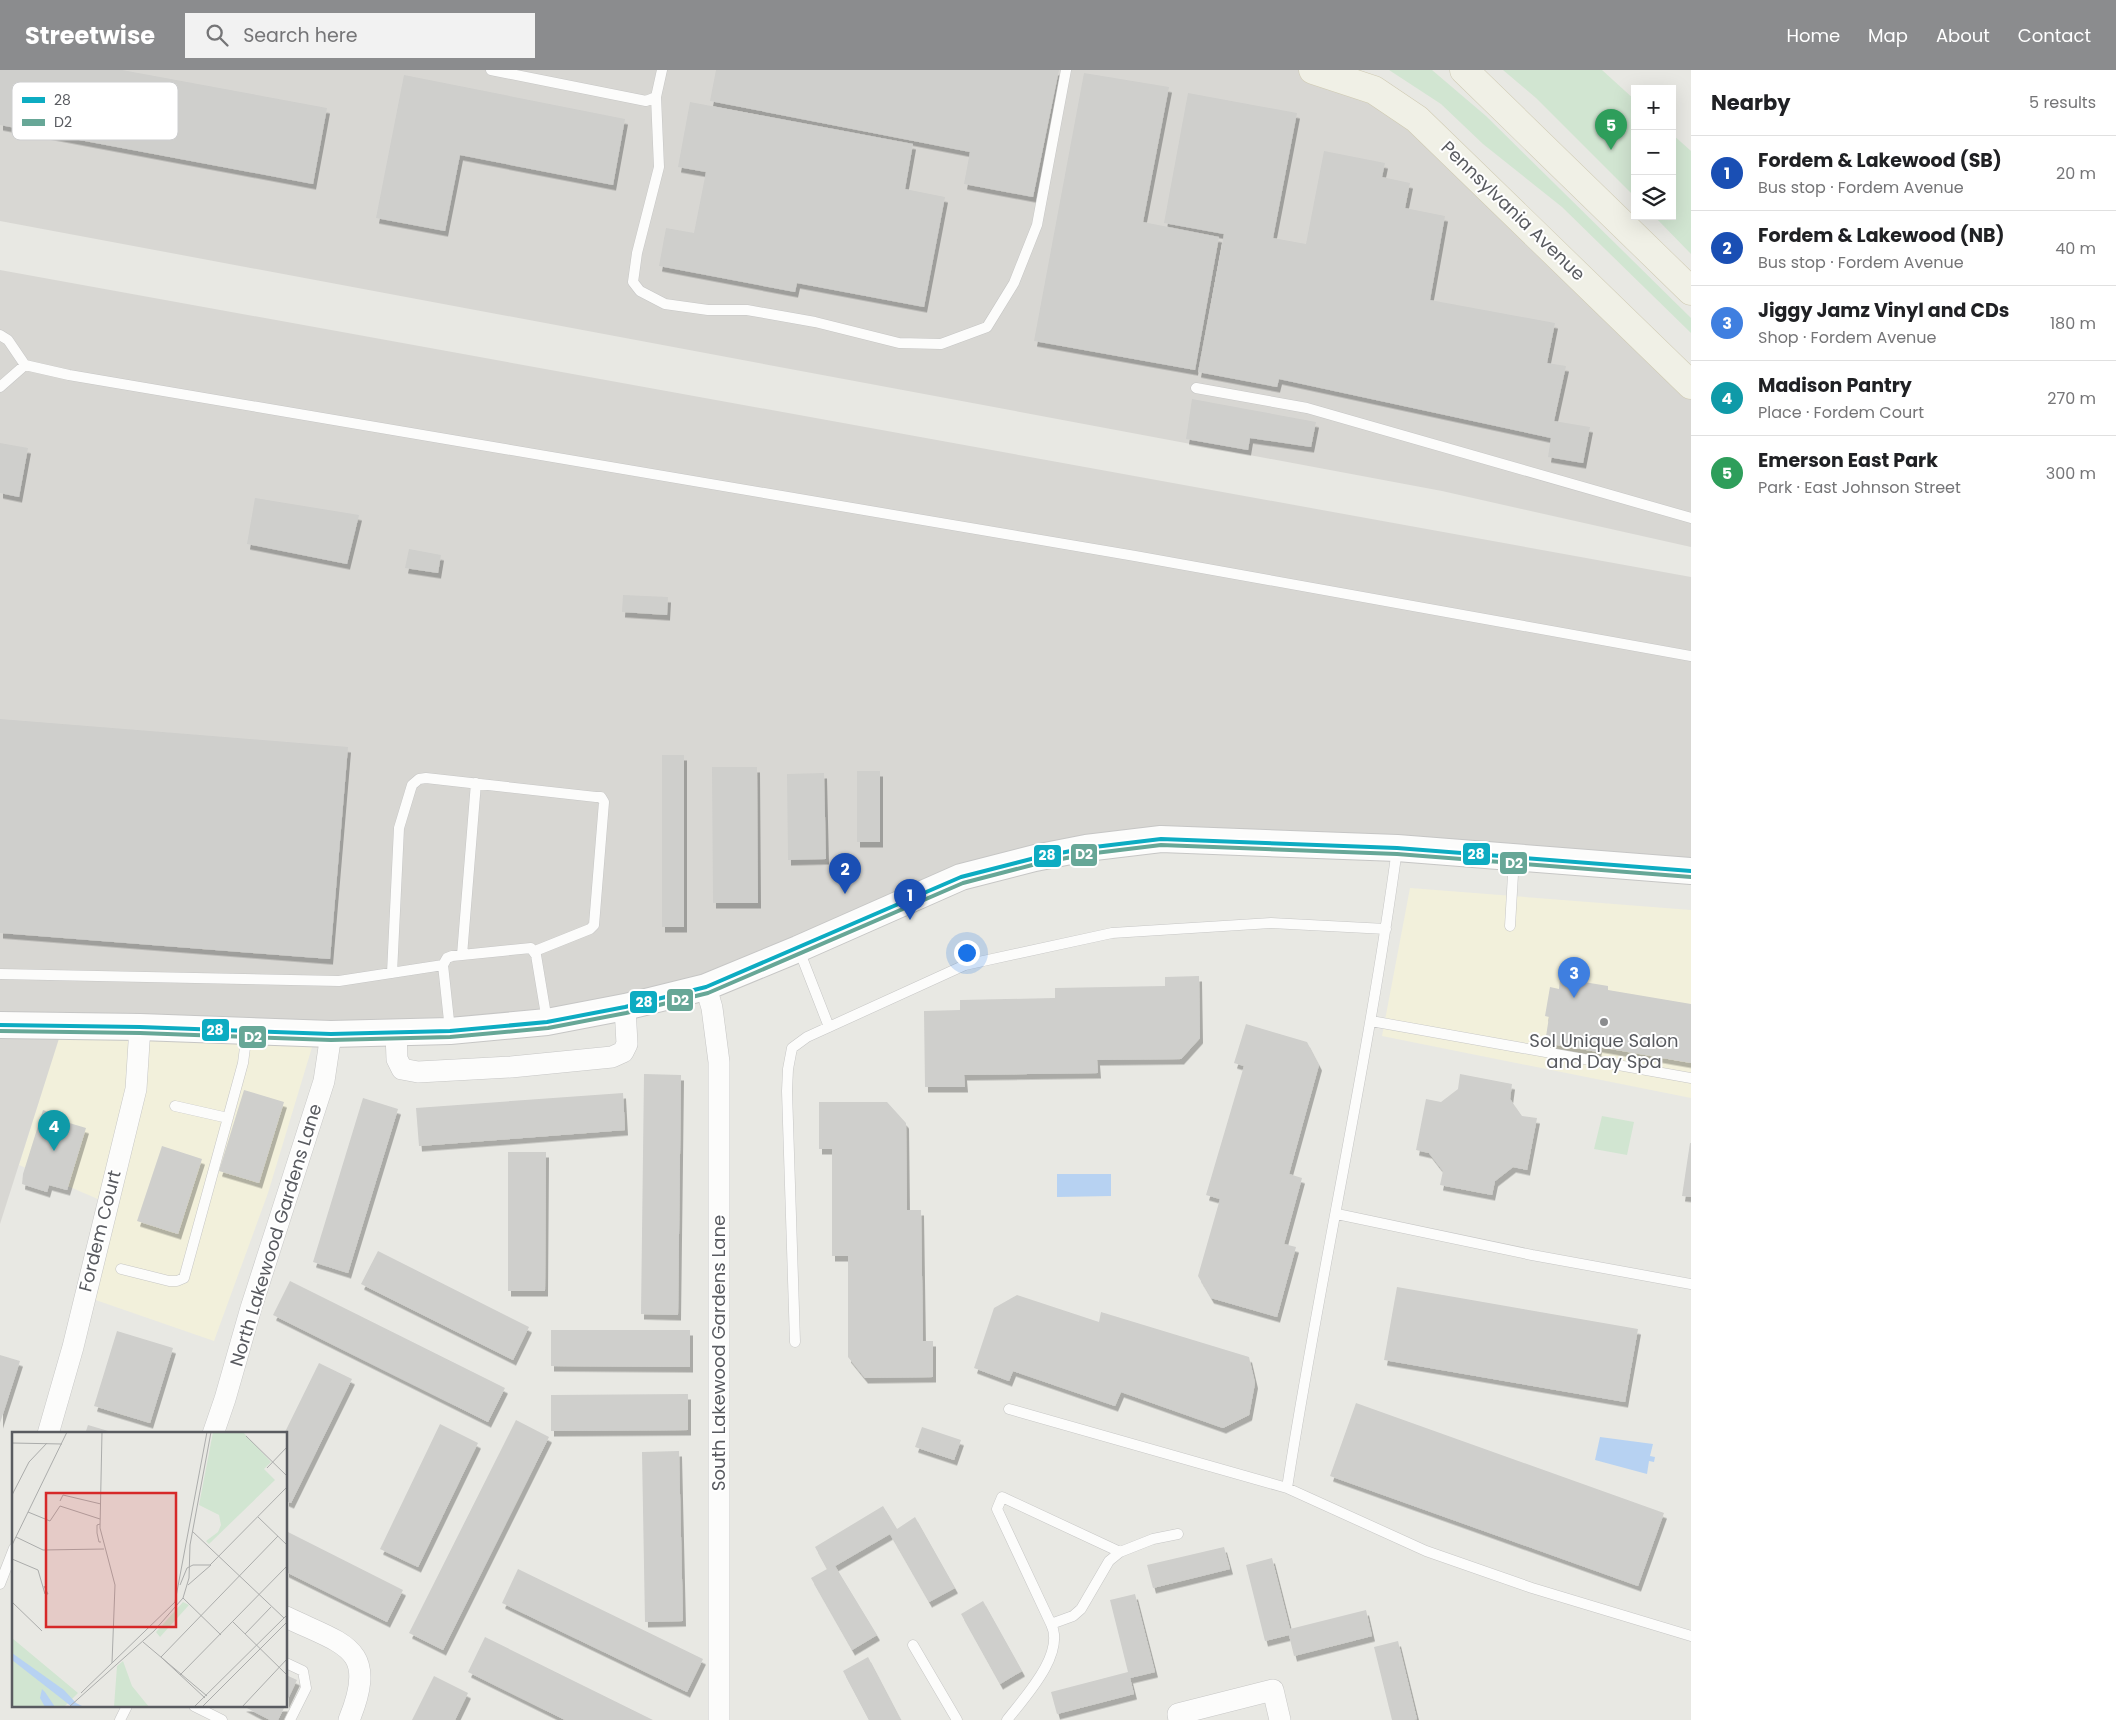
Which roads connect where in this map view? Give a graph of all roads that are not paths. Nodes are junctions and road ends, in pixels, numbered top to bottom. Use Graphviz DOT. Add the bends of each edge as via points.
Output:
graph roads {
  1 [pos="491,70"];
  2 [pos="662,70"];
  3 [pos="1066,70"];
  4 [pos="1313,70"];
  5 [pos="1464,70"];
  6 [pos="656,97"];
  7 [pos="1691,291"];
  8 [pos="0,335"];
  9 [pos="25,365"];
  10 [pos="1691,385"];
  11 [pos="0,387"];
  12 [pos="1196,388"];
  13 [pos="1691,518"];
  14 [pos="1691,656"];
  15 [pos="476,783"];
  16 [pos="1398,848"];
  17 [pos="1514,857"];
  18 [pos="1691,871"];
  19 [pos="1510,926"];
  20 [pos="1386,929"];
  21 [pos="798,949"];
  22 [pos="534,951"];
  23 [pos="462,955"];
  24 [pos="443,965"];
  25 [pos="392,973"];
  26 [pos="0,974"];
  27 [pos="706,987"];
  28 [pos="625,1007"];
  29 [pos="1371,1021"];
  30 [pos="547,1022"];
  31 [pos="0,1025"];
  32 [pos="140,1027"];
  33 [pos="829,1028"];
  34 [pos="247,1031"];
  35 [pos="450,1031"];
  36 [pos="396,1033"];
  37 [pos="331,1034"];
  38 [pos="1691,1078"];
  39 [pos="175,1106"];
  40 [pos="228,1118"];
  41 [pos="1337,1214"];
  42 [pos="121,1269"];
  43 [pos="1691,1284"];
  44 [pos="795,1342"];
  45 [pos="1009,1409"];
  46 [pos="49,1432"];
  47 [pos="214,1432"];
  48 [pos="1287,1488"];
  49 [pos="1178,1534"];
  50 [pos="1120,1552"];
  51 [pos="12,1553"];
  52 [pos="0,1584"];
  53 [pos="288,1618"];
  54 [pos="1051,1624"];
  55 [pos="1691,1636"];
  56 [pos="913,1644"];
  57 [pos="288,1664"];
  58 [pos="126,1708"];
  59 [pos="198,1708"];
  60 [pos="120,1720"];
  61 [pos="222,1720"];
  62 [pos="290,1720"];
  63 [pos="349,1720"];
  64 [pos="719,1720"];
  65 [pos="957,1720"];
  66 [pos="1007,1720"];
  67 [pos="1179,1720"];
  68 [pos="1280,1720"];
  1 -- 6 [label="lane" via="646,101"];
  2 -- 6 [label="lane"];
  3 -- 6 [label="lane" via="1036,225 1014,283 988,326 941,344 899,343 815,322 748,310 708,310 665,304 640,291 634,282 637,253 659,167"];
  4 -- 10 [label="main road, Pennsylvania Avenue" via="1374,90 1417,119"];
  5 -- 7 [label="main road"];
  8 -- 9 [label="lane" via="8,340"];
  9 -- 11 [label="lane"];
  9 -- 14 [label="lane" via="1135,556"];
  12 -- 13 [label="lane" via="1307,408"];
  15 -- 22 [label="lane" via="601,798 604,802 594,925"];
  15 -- 23 [label="lane"];
  15 -- 25 [label="lane" via="426,778 412,785 399,828"];
  16 -- 17 [label="street"];
  16 -- 20 [label="lane"];
  16 -- 21 [label="street" via="1161,839 1086,848 961,877"];
  17 -- 18 [label="street"];
  17 -- 19 [label="lane"];
  20 -- 29 [label="lane"];
  20 -- 33 [label="lane" via="1271,923 1112,933 965,965"];
  21 -- 27 [label="street"];
  21 -- 33 [label="lane"];
  22 -- 23 [label="lane" via="531,948"];
  22 -- 30 [label="lane"];
  23 -- 24 [label="lane" via="447,958"];
  24 -- 25 [label="lane"];
  24 -- 35 [label="lane"];
  25 -- 26 [label="lane" via="339,981"];
  27 -- 28 [label="street"];
  27 -- 64 [label="street, South Lakewood Gardens Lane" via="719,1062"];
  28 -- 30 [label="street"];
  28 -- 36 [label="street" via="627,1044 623,1052 612,1057 418,1072 402,1069 397,1059"];
  29 -- 38 [label="lane"];
  29 -- 41 [label="lane"];
  30 -- 35 [label="street"];
  31 -- 32 [label="street"];
  32 -- 34 [label="street"];
  32 -- 46 [label="street, Fordem Court" via="136,1089 73,1347"];
  33 -- 44 [label="lane" via="792,1048 788,1068"];
  34 -- 37 [label="street"];
  34 -- 40 [label="lane" via="243,1063"];
  35 -- 36 [label="street"];
  36 -- 37 [label="street"];
  37 -- 47 [label="street, North Lakewood Gardens Lane" via="324,1081 250,1308"];
  39 -- 40 [label="lane"];
  40 -- 42 [label="lane" via="184,1278 169,1281"];
  41 -- 43 [label="lane"];
  41 -- 48 [label="lane"];
  45 -- 48 [label="lane"];
  48 -- 55 [label="lane" via="1426,1551 1532,1588"];
  49 -- 50 [label="lane" via="1153,1539"];
  50 -- 54 [label="lane" via="1109,1561 1081,1609 1073,1616"];
  50 -- 54 [label="lane" via="1002,1497 997,1509"];
  51 -- 52 [label="lane"];
  53 -- 63 [label="street" via="335,1641 359,1661 362,1680"];
  54 -- 66 [label="lane" via="1055,1645 1051,1656"];
  56 -- 65 [label="lane"];
  57 -- 62 [label="lane" via="304,1671 306,1688"];
  58 -- 60 [label="lane"];
  59 -- 61 [label="lane"];
  67 -- 68 [label="street" via="1178,1714 1273,1690"];
}
